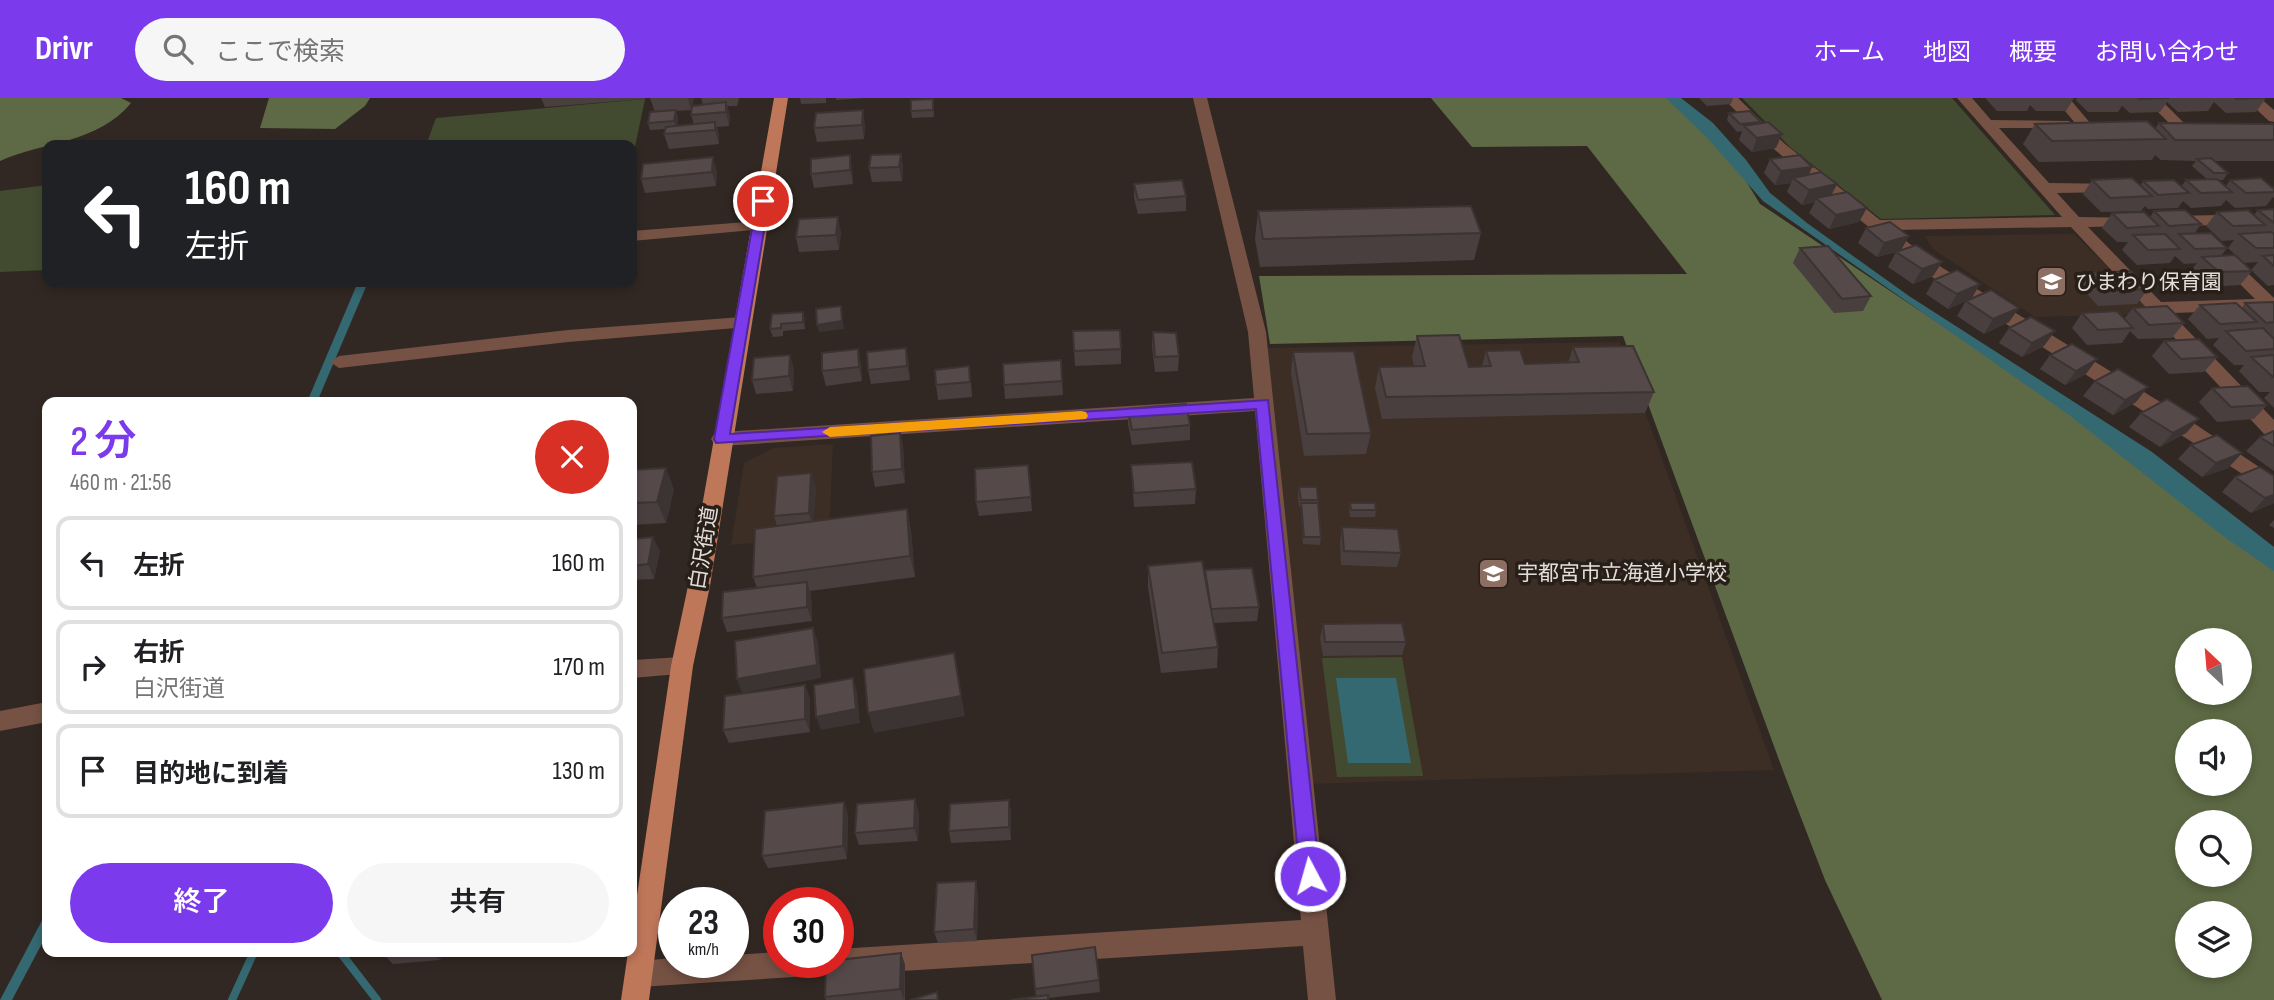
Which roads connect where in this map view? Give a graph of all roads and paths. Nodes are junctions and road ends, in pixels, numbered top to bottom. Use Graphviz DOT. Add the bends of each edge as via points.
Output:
graph roads {
  1 [pos="781,98"];
  2 [pos="1200,98"];
  3 [pos="1730,98"];
  4 [pos="1964,98"];
  5 [pos="2061,98"];
  6 [pos="2151,98"];
  7 [pos="2251,98"];
  8 [pos="2269,122"];
  9 [pos="1986,124"];
  10 [pos="2152,125"];
  11 [pos="2000,140"];
  12 [pos="2028,140"];
  13 [pos="2125,187"];
  14 [pos="2043,188"];
  15 [pos="2274,219"];
  16 [pos="2184,221"];
  17 [pos="2075,222"];
  18 [pos="1877,225"];
  19 [pos="759,226"];
  20 [pos="637,236"];
  21 [pos="2272,305"];
  22 [pos="2155,308"];
  23 [pos="742,323"];
  24 [pos="339,362"];
  25 [pos="1262,404"];
  26 [pos="2274,432"];
  27 [pos="722,439"];
  28 [pos="2272,485"];
  29 [pos="682,666"];
  30 [pos="637,669"];
  31 [pos="42,713"];
  32 [pos="0,721"];
  33 [pos="1315,932"];
  34 [pos="854,961"];
  35 [pos="763,970"];
  36 [pos="637,987"];
  37 [pos="1322,1000"];
  1 -- 19 [label="main road, 白沢街道"];
  2 -- 25 [label="street" via="1257,332"];
  3 -- 18 [label="street" via="1780,147"];
  4 -- 9 [label="street"];
  5 -- 9 [label="street" via="2095,134"];
  6 -- 10 [label="street" via="2185,125"];
  7 -- 8 [label="street"];
  9 -- 11 [label="street"];
  11 -- 12 [label="street"];
  11 -- 14 [label="street"];
  13 -- 14 [label="street"];
  14 -- 17 [label="street"];
  15 -- 16 [label="street"];
  16 -- 17 [label="street"];
  16 -- 21 [label="street"];
  17 -- 18 [label="street"];
  17 -- 22 [label="street"];
  18 -- 28 [label="street" via="1927,265"];
  19 -- 20 [label="street"];
  19 -- 23 [label="main road, 白沢街道"];
  21 -- 22 [label="street"];
  22 -- 26 [label="street"];
  23 -- 24 [label="street" via="568,336"];
  23 -- 27 [label="main road, 白沢街道"];
  25 -- 27 [label="street"];
  25 -- 33 [label="street"];
  27 -- 29 [label="main road, 白沢街道"];
  29 -- 30 [label="street"];
  29 -- 36 [label="main road, 白沢街道"];
  31 -- 32 [label="street"];
  33 -- 34 [label="street"];
  33 -- 37 [label="street"];
  35 -- 36 [label="street"];
}
